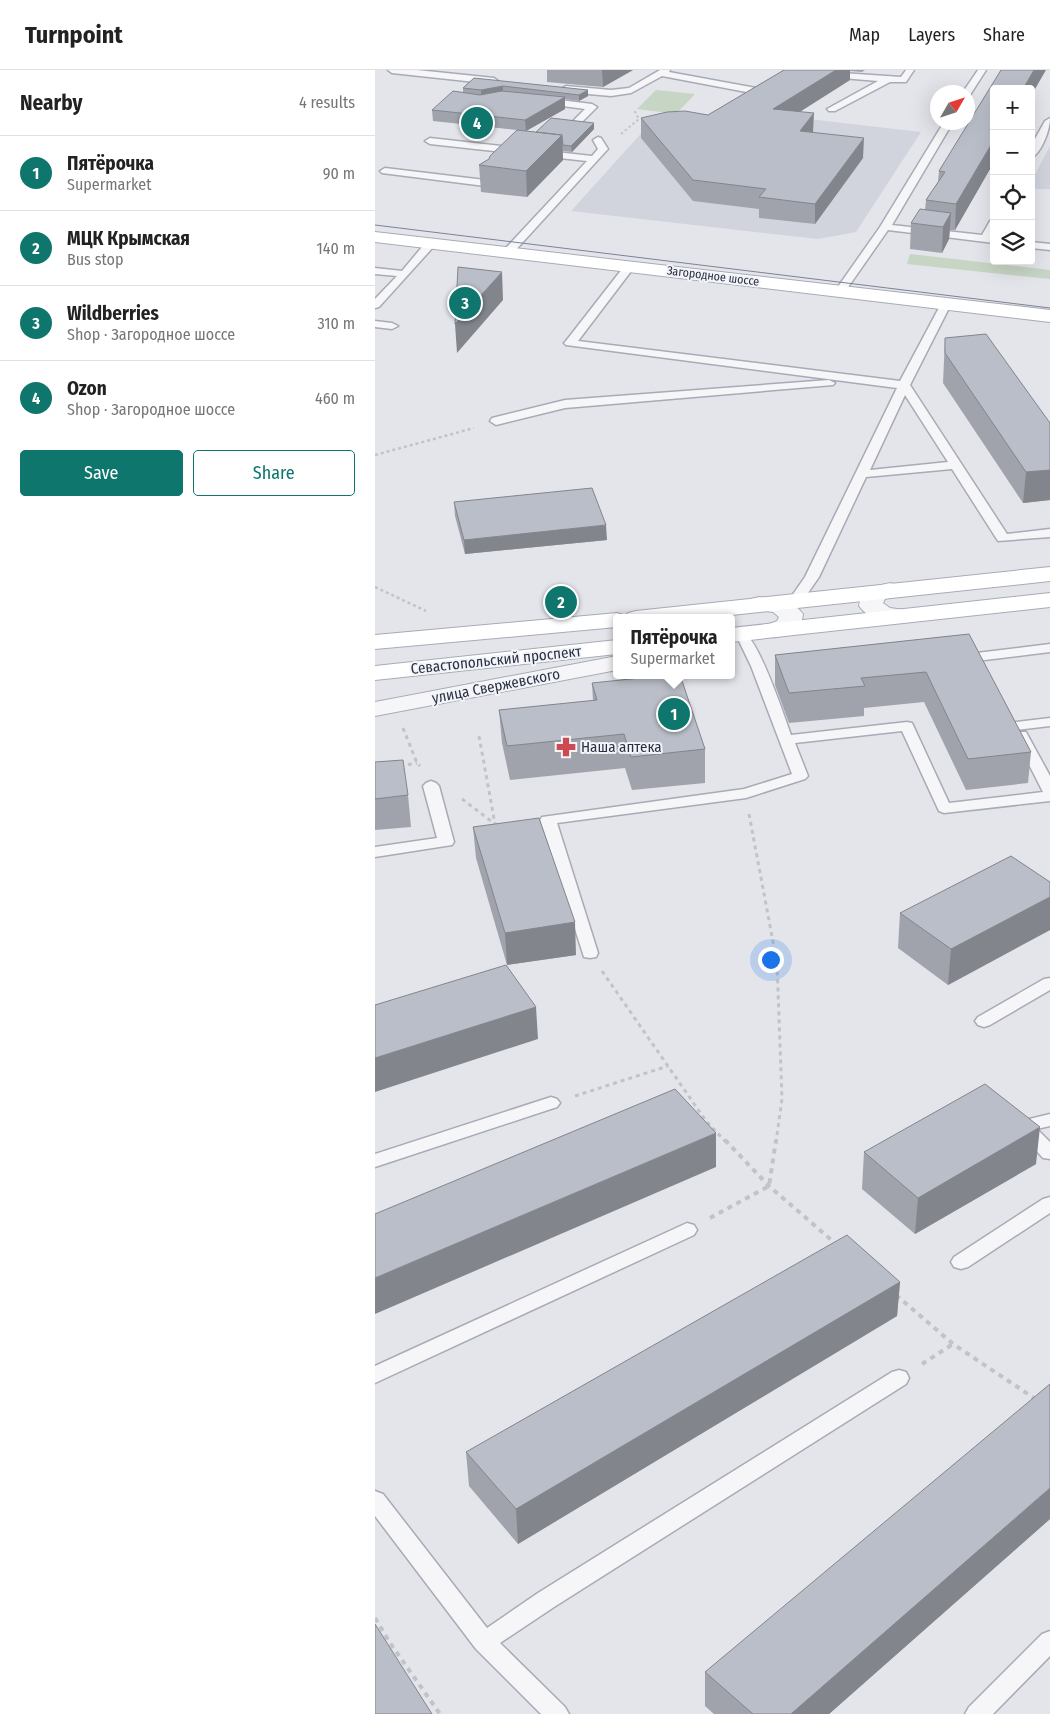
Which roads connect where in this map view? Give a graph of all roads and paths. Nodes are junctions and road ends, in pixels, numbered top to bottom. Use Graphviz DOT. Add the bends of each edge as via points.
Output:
graph roads {
  1 [pos="392,70"];
  2 [pos="910,70"];
  3 [pos="982,70"];
  4 [pos="414,71"];
  5 [pos="663,72"];
  6 [pos="820,73"];
  7 [pos="778,79"];
  8 [pos="888,79"];
  9 [pos="509,83"];
  10 [pos="972,85"];
  11 [pos="553,88"];
  12 [pos="624,91"];
  13 [pos="530,100"];
  14 [pos="832,109"];
  15 [pos="1050,120"];
  16 [pos="578,121"];
  17 [pos="944,130"];
  18 [pos="430,141"];
  19 [pos="600,145"];
  20 [pos="1035,148"];
  21 [pos="595,159"];
  22 [pos="375,166"];
  23 [pos="385,171"];
  24 [pos="375,180"];
  25 [pos="485,182"];
  26 [pos="885,227"];
  27 [pos="375,237"];
  28 [pos="989,240"];
  29 [pos="431,243"];
  30 [pos="1035,245"];
  31 [pos="1050,247"];
  32 [pos="508,252"];
  33 [pos="630,266"];
  34 [pos="375,271"];
  35 [pos="405,274"];
  36 [pos="840,291"];
  37 [pos="946,304"];
  38 [pos="375,305"];
  39 [pos="1050,316"];
  40 [pos="375,324"];
  41 [pos="392,326"];
  42 [pos="903,386"];
  43 [pos="496,421"];
  44 [pos="375,455"];
  45 [pos="957,465"];
  46 [pos="862,474"];
  47 [pos="1050,533"];
  48 [pos="1050,574"];
  49 [pos="375,587"];
  50 [pos="890,590"];
  51 [pos="796,600"];
  52 [pos="1050,600"];
  53 [pos="759,604"];
  54 [pos="434,614"];
  55 [pos="671,614"];
  56 [pos="904,616"];
  57 [pos="613,620"];
  58 [pos="800,628"];
  59 [pos="772,631"];
  60 [pos="736,638"];
  61 [pos="375,642"];
  62 [pos="613,647"];
  63 [pos="1050,648"];
  64 [pos="981,657"];
  65 [pos="951,660"];
  66 [pos="613,665"];
  67 [pos="375,674"];
  68 [pos="989,674"];
  69 [pos="782,678"];
  70 [pos="762,680"];
  71 [pos="375,709"];
  72 [pos="1050,722"];
  73 [pos="479,736"];
  74 [pos="786,740"];
  75 [pos="417,763"];
  76 [pos="392,767"];
  77 [pos="431,786"];
  78 [pos="1050,791"];
  79 [pos="746,793"];
  80 [pos="1050,796"];
  81 [pos="548,820"];
  82 [pos="375,852"];
  83 [pos="590,953"];
  84 [pos="1050,983"];
  85 [pos="984,1020"];
  86 [pos="668,1066"];
  87 [pos="551,1103"];
  88 [pos="1050,1120"];
  89 [pos="1050,1152"];
  90 [pos="375,1161"];
  91 [pos="769,1186"];
  92 [pos="1050,1204"];
  93 [pos="687,1230"];
  94 [pos="843,1249"];
  95 [pos="961,1262"];
  96 [pos="894,1293"];
  97 [pos="953,1344"];
  98 [pos="375,1375"];
  99 [pos="899,1378"];
  100 [pos="1042,1403"];
  101 [pos="375,1500"];
  102 [pos="375,1618"];
  103 [pos="1050,1641"];
  104 [pos="484,1642"];
  105 [pos="440,1714"];
  106 [pos="557,1714"];
  107 [pos="977,1714"];
  1 -- 4 [label="lane"];
  2 -- 8 [label="lane" via="903,80"];
  3 -- 10 [label="lane"];
  4 -- 9 [label="lane"];
  5 -- 7 [label="lane" via="757,91"];
  5 -- 12 [label="lane"];
  6 -- 8 [label="lane"];
  8 -- 14 [label="lane"];
  11 -- 12 [label="lane" via="611,94"];
  12 -- 19 [label="path" via="639,119"];
  13 -- 16 [label="lane" via="592,107"];
  15 -- 20 [label="lane"];
  17 -- 26 [label="lane"];
  18 -- 21 [label="lane"];
  19 -- 21 [label="lane"];
  21 -- 32 [label="lane"];
  22 -- 23 [label="lane" via="389,168"];
  23 -- 24 [label="lane"];
  23 -- 25 [label="lane"];
  26 -- 28 [label="lane"];
  26 -- 36 [label="lane"];
  27 -- 29 [label="main road, Загородное шоссе"];
  29 -- 32 [label="main road, Загородное шоссе"];
  29 -- 35 [label="lane"];
  30 -- 31 [label="lane"];
  32 -- 33 [label="main road, Загородное шоссе"];
  33 -- 36 [label="main road, Загородное шоссе"];
  33 -- 42 [label="lane" via="570,343"];
  34 -- 35 [label="lane"];
  35 -- 38 [label="lane"];
  36 -- 37 [label="main road, Загородное шоссе"];
  37 -- 39 [label="main road, Загородное шоссе"];
  37 -- 42 [label="lane"];
  40 -- 41 [label="lane"];
  42 -- 43 [label="lane" via="833,382 575,403"];
  42 -- 45 [label="lane"];
  42 -- 46 [label="lane"];
  43 -- 44 [label="path"];
  45 -- 46 [label="lane"];
  45 -- 47 [label="lane" via="1003,538"];
  46 -- 51 [label="lane" via="812,578"];
  48 -- 50 [label="main road"];
  49 -- 54 [label="path"];
  50 -- 51 [label="main road"];
  50 -- 56 [label="street" via="874,596 871,606 884,614"];
  51 -- 53 [label="main road"];
  52 -- 56 [label="main road"];
  53 -- 55 [label="main road"];
  53 -- 59 [label="street" via="779,606 791,614 788,625"];
  56 -- 58 [label="main road"];
  57 -- 61 [label="main road, Севастопольский проспект"];
  58 -- 59 [label="main road"];
  58 -- 60 [label="street"];
  59 -- 60 [label="main road"];
  60 -- 70 [label="lane"];
  62 -- 67 [label="main road, Севастопольский проспект"];
  63 -- 64 [label="lane"];
  64 -- 65 [label="lane"];
  64 -- 68 [label="lane"];
  66 -- 71 [label="street, улица Свержевского"];
  69 -- 70 [label="lane"];
  70 -- 74 [label="lane"];
  72 -- 78 [label="lane" via="1014,721"];
  73 -- 81 [label="path" via="495,824"];
  74 -- 79 [label="lane" via="801,776"];
  74 -- 80 [label="lane" via="907,726 944,808"];
  75 -- 76 [label="path"];
  77 -- 82 [label="lane" via="445,842"];
  79 -- 81 [label="lane"];
  79 -- 91 [label="path" via="777,963 782,1099"];
  81 -- 83 [label="lane"];
  83 -- 86 [label="path"];
  84 -- 85 [label="lane"];
  86 -- 87 [label="path"];
  86 -- 91 [label="path" via="706,1121"];
  87 -- 90 [label="lane"];
  88 -- 89 [label="lane" via="1015,1122"];
  91 -- 93 [label="path"];
  91 -- 94 [label="path"];
  92 -- 95 [label="lane"];
  93 -- 98 [label="lane"];
  96 -- 97 [label="path"];
  97 -- 99 [label="path"];
  97 -- 100 [label="path"];
  99 -- 104 [label="lane"];
  101 -- 104 [label="lane"];
  102 -- 105 [label="path"];
  103 -- 107 [label="lane"];
  104 -- 106 [label="lane"];
}
